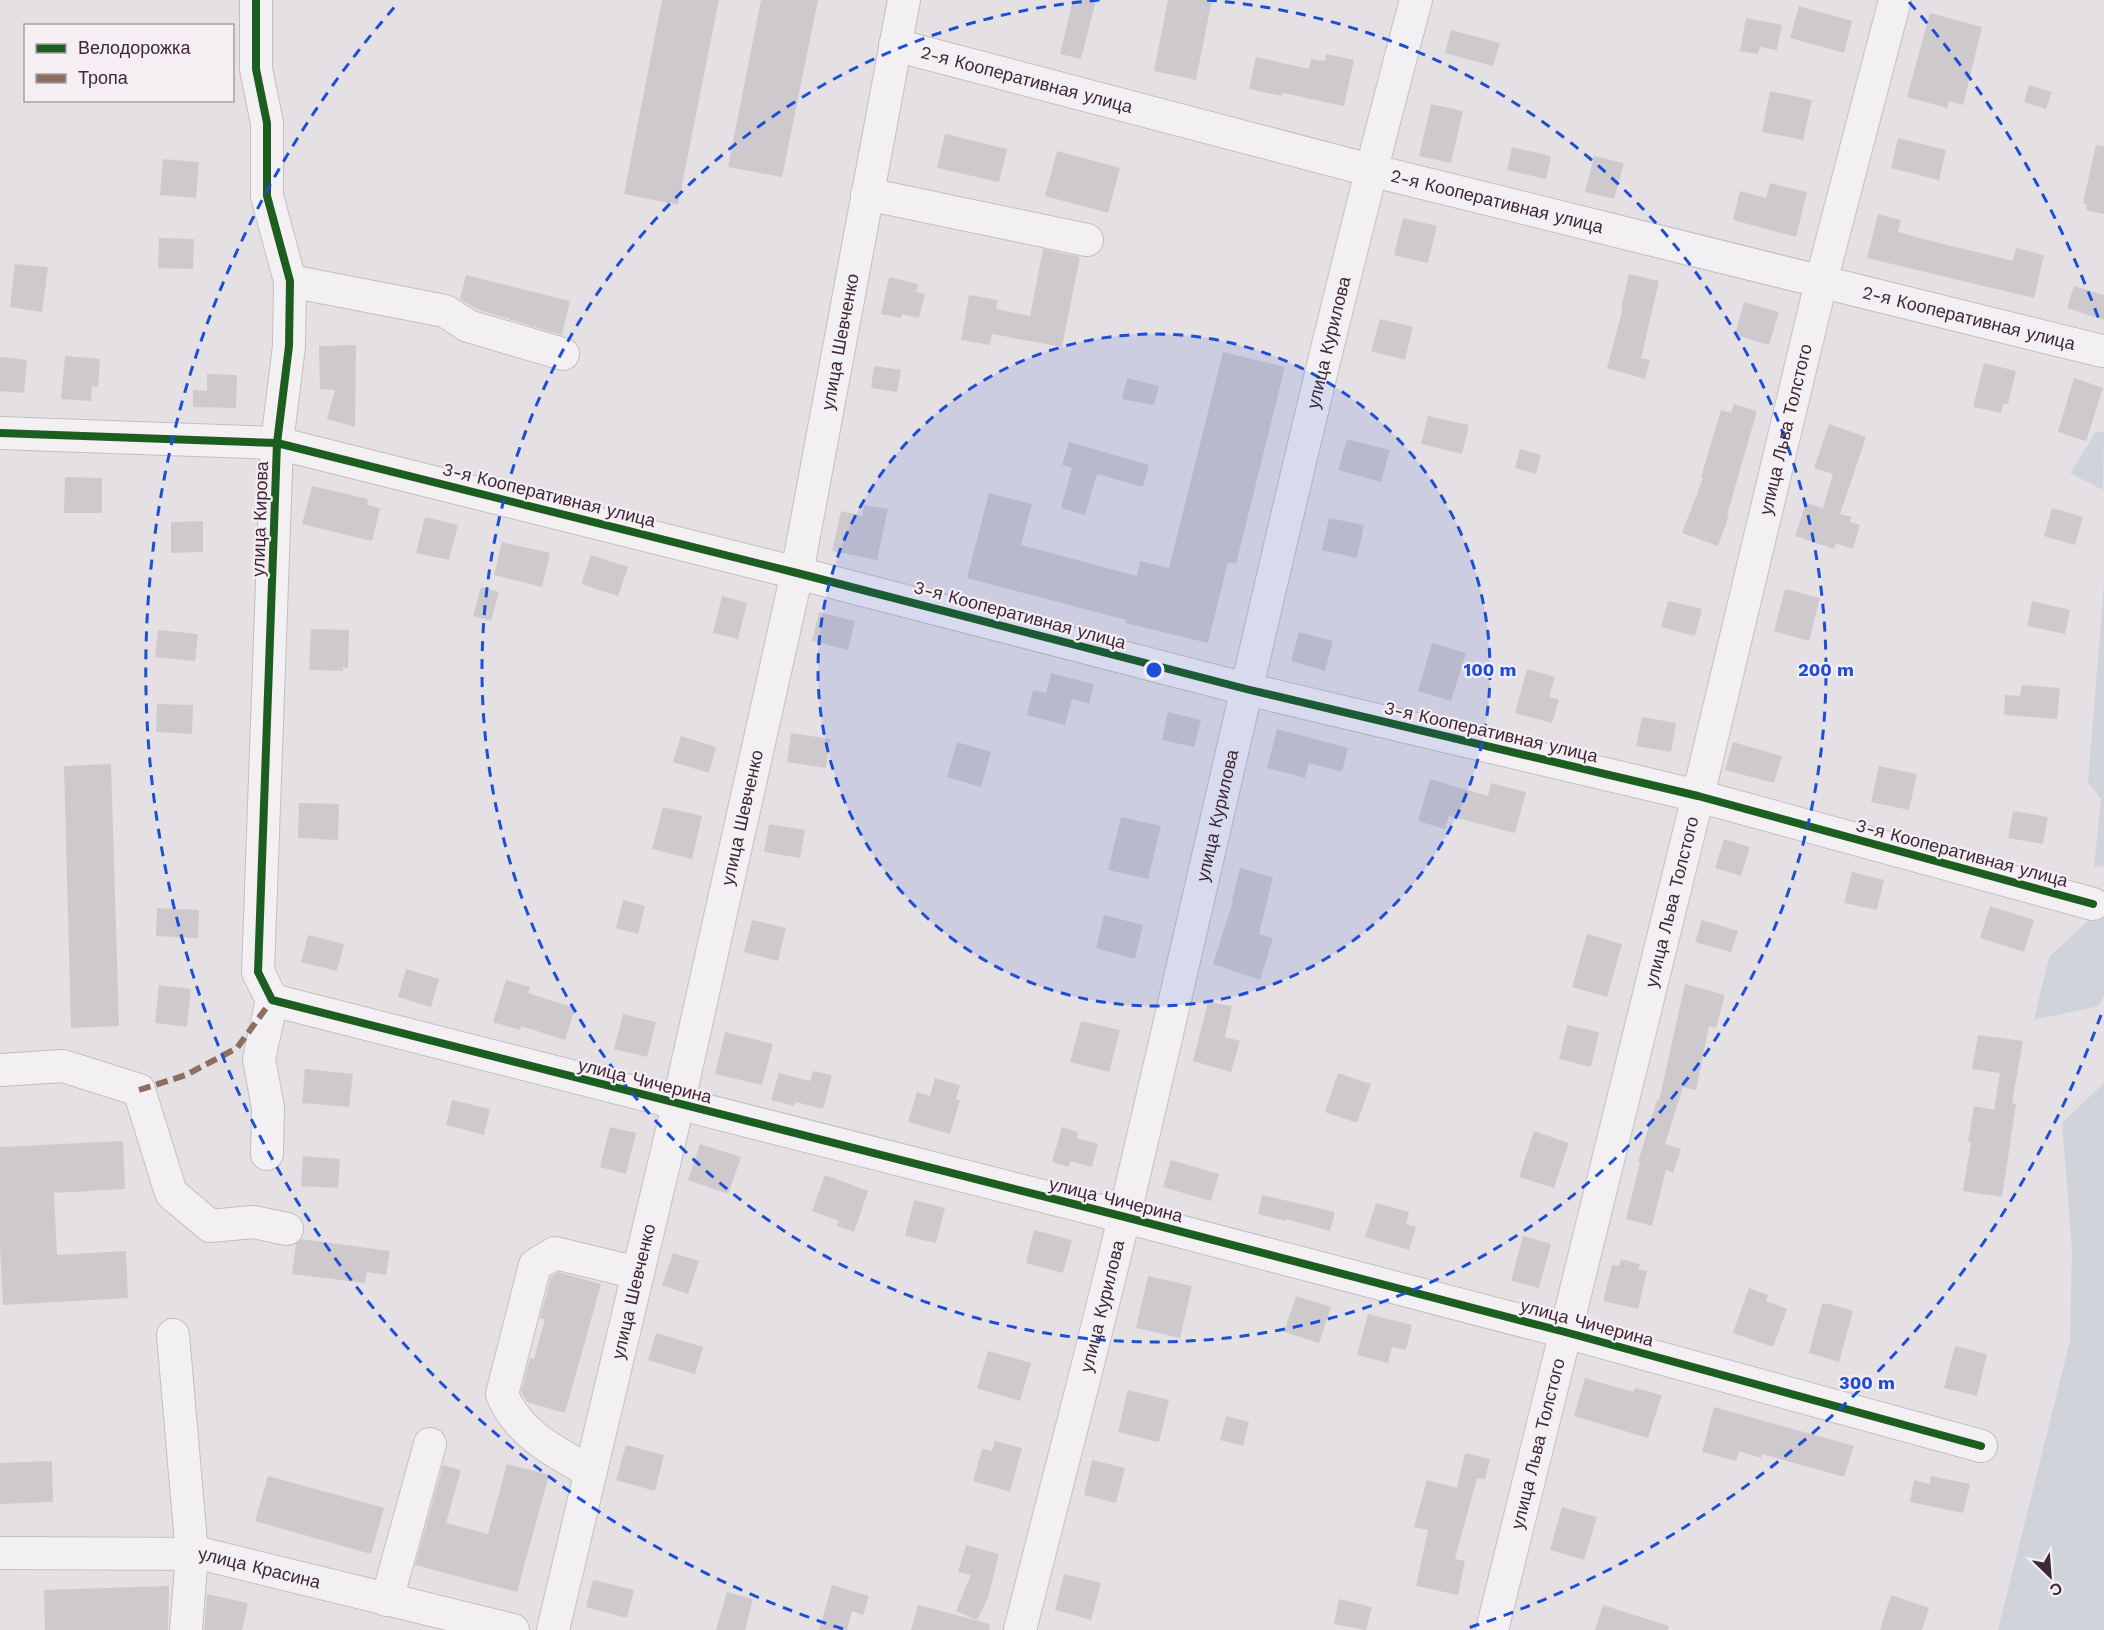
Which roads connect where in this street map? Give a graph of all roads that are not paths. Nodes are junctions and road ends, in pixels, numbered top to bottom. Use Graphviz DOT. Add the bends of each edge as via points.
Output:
graph roads {
  1 [pos="256,0"];
  2 [pos="904,0"];
  3 [pos="1416,0"];
  4 [pos="1894,0"];
  5 [pos="895,45"];
  6 [pos="1370,170"];
  7 [pos="867,194"];
  8 [pos="1087,240"];
  9 [pos="290,281"];
  10 [pos="1821,282"];
  11 [pos="2102,351"];
  12 [pos="562,354"];
  13 [pos="0,433"];
  14 [pos="277,443"];
  15 [pos="797,573"];
  16 [pos="1246,689"];
  17 [pos="1698,796"];
  18 [pos="2093,904"];
  19 [pos="272,1000"];
  20 [pos="0,1070"];
  21 [pos="678,1105"];
  22 [pos="267,1154"];
  23 [pos="1125,1217"];
  24 [pos="287,1229"];
  25 [pos="638,1273"];
  26 [pos="1565,1332"];
  27 [pos="173,1335"];
  28 [pos="430,1444"];
  29 [pos="1981,1446"];
  30 [pos="591,1472"];
  31 [pos="0,1552"];
  32 [pos="192,1554"];
  33 [pos="387,1600"];
  34 [pos="186,1630"];
  35 [pos="513,1630"];
  36 [pos="554,1630"];
  37 [pos="1020,1630"];
  38 [pos="1492,1630"];
  1 -- 9 [label="street, улица Кирова" via="256,69 267,123 267,196"];
  2 -- 5 [label="street, улица Шевченко"];
  3 -- 6 [label="street, улица Курилова"];
  4 -- 10 [label="street, улица Льва Толстого"];
  5 -- 6 [label="street, 2-я Кооперативная улица"];
  5 -- 7 [label="street, улица Шевченко"];
  6 -- 10 [label="street, 2-я Кооперативная улица"];
  6 -- 16 [label="street, улица Курилова"];
  7 -- 8 [label="street"];
  7 -- 15 [label="street, улица Шевченко"];
  9 -- 12 [label="street" via="445,311 468,326"];
  9 -- 14 [label="street, улица Кирова" via="289,346"];
  10 -- 11 [label="street, 2-я Кооперативная улица"];
  10 -- 17 [label="street, улица Льва Толстого"];
  13 -- 14 [label="street, 3-я Кооперативная улица"];
  14 -- 15 [label="street, 3-я Кооперативная улица"];
  14 -- 19 [label="street, улица Кирова" via="258,972"];
  15 -- 16 [label="street, 3-я Кооперативная улица"];
  15 -- 21 [label="street, улица Шевченко"];
  16 -- 17 [label="street, 3-я Кооперативная улица"];
  16 -- 23 [label="street, улица Курилова"];
  17 -- 18 [label="street, 3-я Кооперативная улица"];
  17 -- 26 [label="street, улица Льва Толстого"];
  19 -- 21 [label="street, улица Чичерина"];
  19 -- 22 [label="street" via="259,1059 268,1108"];
  20 -- 24 [label="street" via="63,1066 139,1090 171,1192 210,1226 253,1222"];
  21 -- 23 [label="street, улица Чичерина"];
  21 -- 25 [label="street, улица Шевченко"];
  23 -- 26 [label="street, улица Чичерина"];
  23 -- 37 [label="street, улица Курилова"];
  25 -- 30 [label="street, улица Шевченко"];
  25 -- 30 [label="street" via="555,1253 535,1265 502,1394 508,1410 544,1446"];
  26 -- 29 [label="street, улица Чичерина"];
  26 -- 38 [label="street, улица Льва Толстого"];
  27 -- 32 [label="street"];
  28 -- 33 [label="street"];
  30 -- 36 [label="street, улица Шевченко"];
  31 -- 32 [label="street, улица Красина"];
  32 -- 33 [label="street, улица Красина"];
  32 -- 34 [label="street"];
  33 -- 35 [label="street, улица Красина"];
}
